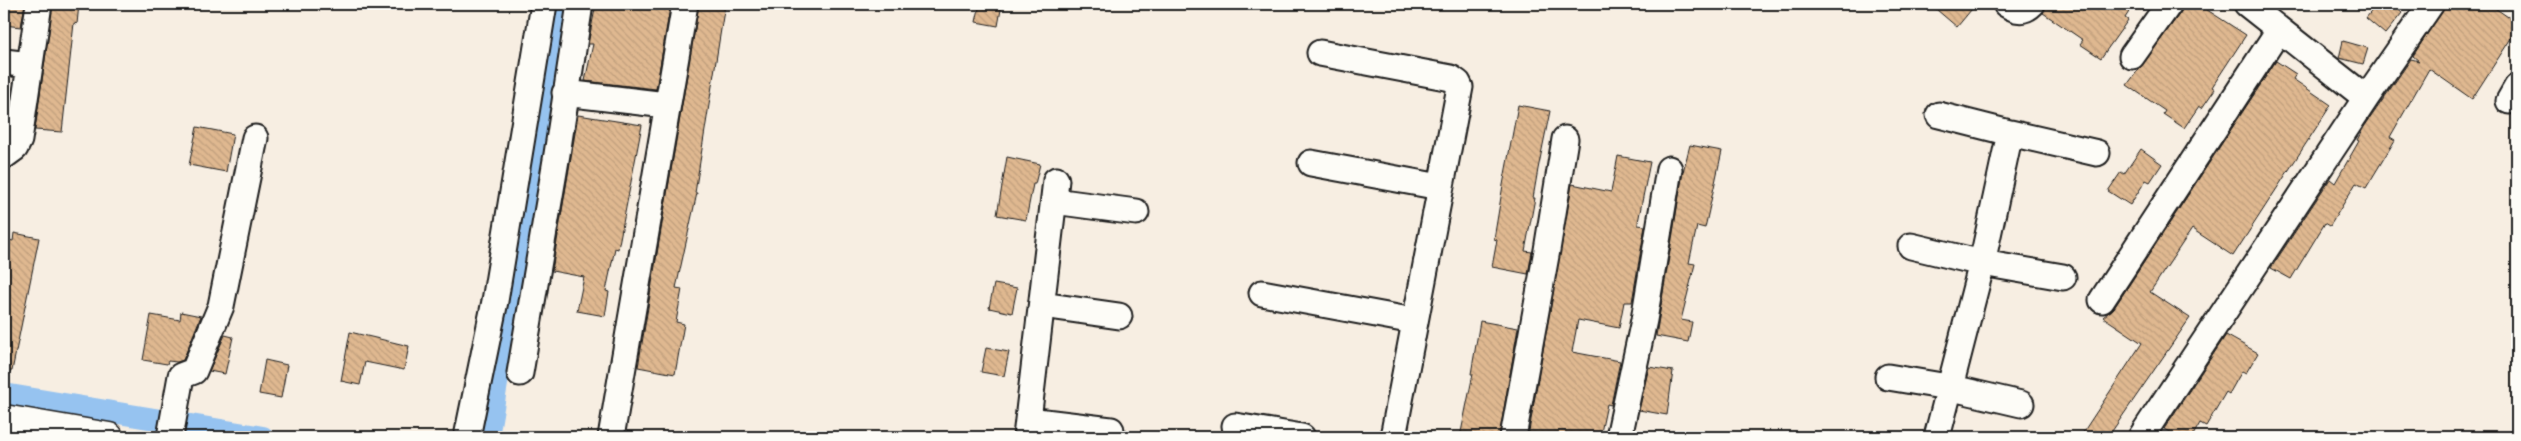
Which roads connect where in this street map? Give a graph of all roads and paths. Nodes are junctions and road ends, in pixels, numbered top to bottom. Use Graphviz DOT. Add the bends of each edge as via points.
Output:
graph roads {
  1 [pos="39,4"];
  2 [pos="544,4"];
  3 [pos="580,4"];
  4 [pos="685,4"];
  5 [pos="2006,4"];
  6 [pos="2032,4"];
  7 [pos="2169,4"];
  8 [pos="2247,4"];
  9 [pos="2430,4"];
  10 [pos="2279,30"];
  11 [pos="1320,53"];
  12 [pos="2132,56"];
  13 [pos="4,62"];
  14 [pos="30,65"];
  15 [pos="565,93"];
  16 [pos="2366,98"];
  17 [pos="666,105"];
  18 [pos="1939,115"];
  19 [pos="2010,133"];
  20 [pos="254,138"];
  21 [pos="1565,139"];
  22 [pos="2097,153"];
  23 [pos="4,156"];
  24 [pos="1311,163"];
  25 [pos="1670,169"];
  26 [pos="1440,186"];
  27 [pos="1136,212"];
  28 [pos="1912,246"];
  29 [pos="1982,263"];
  30 [pos="2063,277"];
  31 [pos="1262,293"];
  32 [pos="2102,300"];
  33 [pos="1042,305"];
  34 [pos="1119,316"];
  35 [pos="1414,321"];
  36 [pos="520,373"];
  37 [pos="1888,377"];
  38 [pos="1948,387"];
  39 [pos="2021,404"];
  40 [pos="4,419"];
  41 [pos="1235,426"];
  42 [pos="1027,428"];
  43 [pos="1111,430"];
  44 [pos="108,437"];
  45 [pos="170,437"];
  46 [pos="467,437"];
  47 [pos="611,437"];
  48 [pos="1302,437"];
  49 [pos="1393,437"];
  50 [pos="1512,437"];
  51 [pos="1619,437"];
  52 [pos="1937,437"];
  53 [pos="2141,437"];
  1 -- 14 [label="street"];
  2 -- 46 [label="street" via="495,301"];
  3 -- 15 [label="street"];
  4 -- 17 [label="street"];
  5 -- 6 [label="street" via="2017,11 2026,10"];
  7 -- 12 [label="street"];
  8 -- 10 [label="street"];
  9 -- 16 [label="street"];
  10 -- 16 [label="street"];
  10 -- 32 [label="street"];
  11 -- 26 [label="street" via="1451,78 1458,83 1456,112"];
  13 -- 14 [label="street"];
  14 -- 23 [label="street" via="19,140 15,148"];
  15 -- 17 [label="street"];
  15 -- 36 [label="street"];
  16 -- 53 [label="street"];
  17 -- 47 [label="street"];
  18 -- 19 [label="street"];
  19 -- 22 [label="street"];
  19 -- 29 [label="street"];
  20 -- 45 [label="street" via="222,306 194,371 181,376"];
  21 -- 50 [label="street"];
  24 -- 26 [label="street"];
  25 -- 51 [label="street" via="1644,320"];
  26 -- 35 [label="street"];
  27 -- 33 [label="street" via="1055,190"];
  28 -- 29 [label="street"];
  29 -- 30 [label="street"];
  29 -- 38 [label="street"];
  31 -- 35 [label="street"];
  33 -- 34 [label="street"];
  33 -- 42 [label="street"];
  35 -- 49 [label="street"];
  37 -- 38 [label="street"];
  38 -- 39 [label="street"];
  38 -- 52 [label="street"];
  40 -- 44 [label="street"];
  41 -- 48 [label="street"];
  42 -- 43 [label="street"];
}
